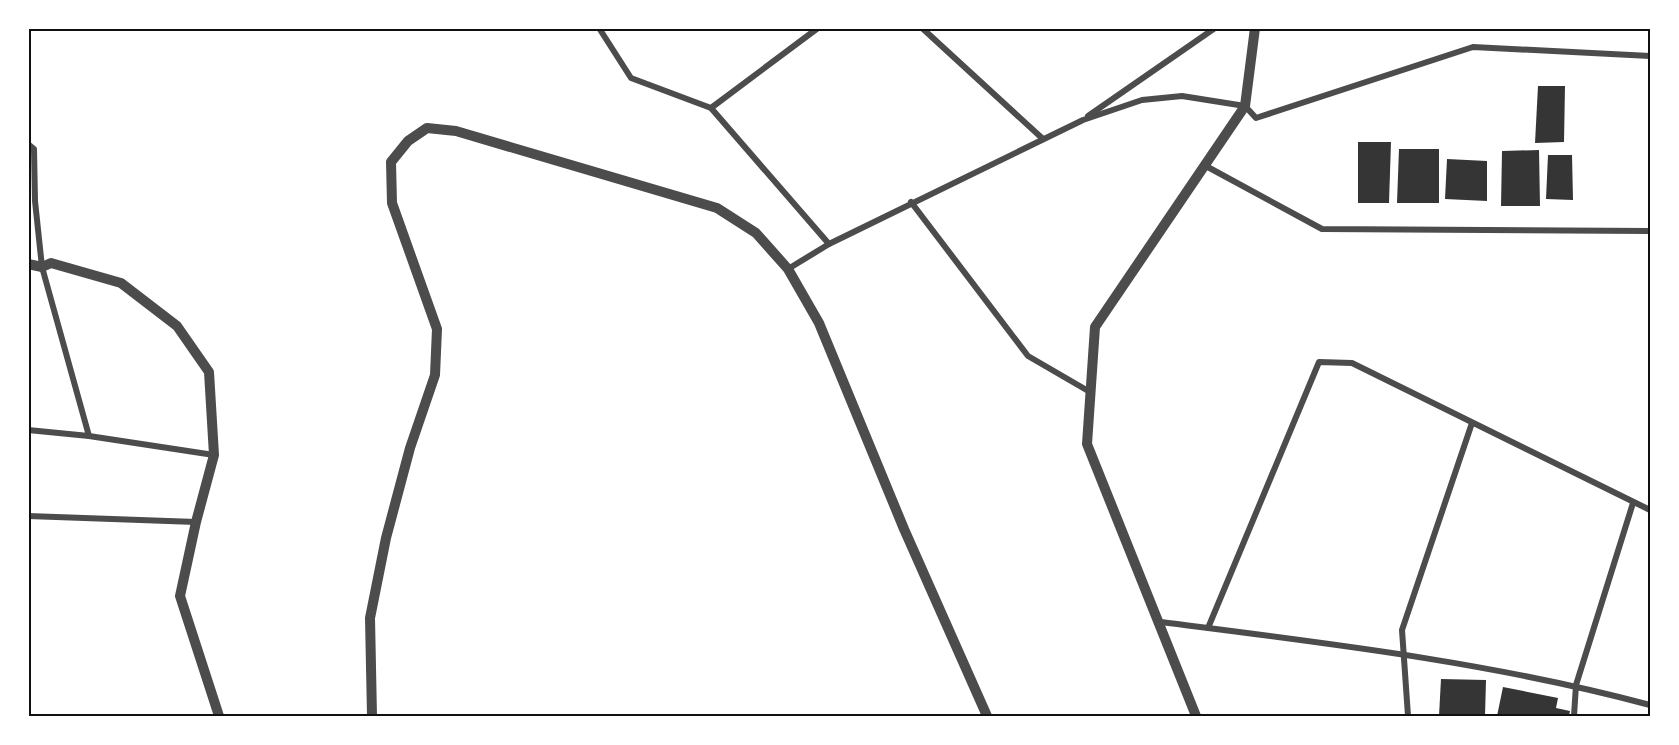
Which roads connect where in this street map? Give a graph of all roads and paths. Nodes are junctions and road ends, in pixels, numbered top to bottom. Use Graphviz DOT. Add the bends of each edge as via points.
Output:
graph roads {
  1 [pos="599,28"];
  2 [pos="818,28"];
  3 [pos="922,28"];
  4 [pos="1215,28"];
  5 [pos="1255,28"];
  6 [pos="1650,56"];
  7 [pos="1245,106"];
  8 [pos="711,108"];
  9 [pos="1083,120"];
  10 [pos="1043,139"];
  11 [pos="28,144"];
  12 [pos="1204,165"];
  13 [pos="911,201"];
  14 [pos="1650,231"];
  15 [pos="829,244"];
  16 [pos="28,264"];
  17 [pos="42,267"];
  18 [pos="788,269"];
  19 [pos="1090,392"];
  20 [pos="1472,423"];
  21 [pos="28,430"];
  22 [pos="89,436"];
  23 [pos="214,455"];
  24 [pos="1633,503"];
  25 [pos="1650,510"];
  26 [pos="28,516"];
  27 [pos="196,522"];
  28 [pos="1161,622"];
  29 [pos="1208,628"];
  30 [pos="1403,654"];
  31 [pos="1576,685"];
  32 [pos="1650,705"];
  33 [pos="219,717"];
  34 [pos="372,717"];
  35 [pos="987,717"];
  36 [pos="1196,717"];
  37 [pos="1408,717"];
  38 [pos="1574,717"];
  1 -- 8 [label="street" via="631,78"];
  2 -- 8 [label="street"];
  3 -- 10 [label="street"];
  4 -- 9 [label="street"];
  5 -- 7 [label="street"];
  6 -- 7 [label="street" via="1473,47 1256,118"];
  7 -- 9 [label="street" via="1182,96 1142,100"];
  7 -- 12 [label="street"];
  8 -- 15 [label="street"];
  9 -- 10 [label="street"];
  10 -- 13 [label="street"];
  11 -- 17 [label="street" via="34,149"];
  12 -- 14 [label="street" via="1322,229"];
  12 -- 19 [label="street" via="1095,327"];
  13 -- 15 [label="street"];
  13 -- 19 [label="street" via="1029,356"];
  15 -- 18 [label="street"];
  16 -- 17 [label="street"];
  17 -- 22 [label="street"];
  17 -- 23 [label="street" via="51,262 121,283 177,326 209,372"];
  18 -- 34 [label="street" via="756,233 717,208 456,131 427,128 408,141 391,162 392,203 437,329 435,375 410,448 370,618"];
  18 -- 35 [label="street" via="819,323"];
  19 -- 28 [label="street" via="1087,444"];
  20 -- 24 [label="street"];
  20 -- 29 [label="street" via="1352,363 1319,362"];
  20 -- 30 [label="street" via="1402,630"];
  21 -- 22 [label="street"];
  22 -- 23 [label="street"];
  23 -- 27 [label="street"];
  24 -- 25 [label="street"];
  24 -- 31 [label="street"];
  26 -- 27 [label="street"];
  27 -- 33 [label="street" via="180,596"];
  28 -- 29 [label="street"];
  28 -- 36 [label="street"];
  29 -- 30 [label="street"];
  30 -- 31 [label="street"];
  30 -- 37 [label="street"];
  31 -- 32 [label="street"];
  31 -- 38 [label="street"];
}
